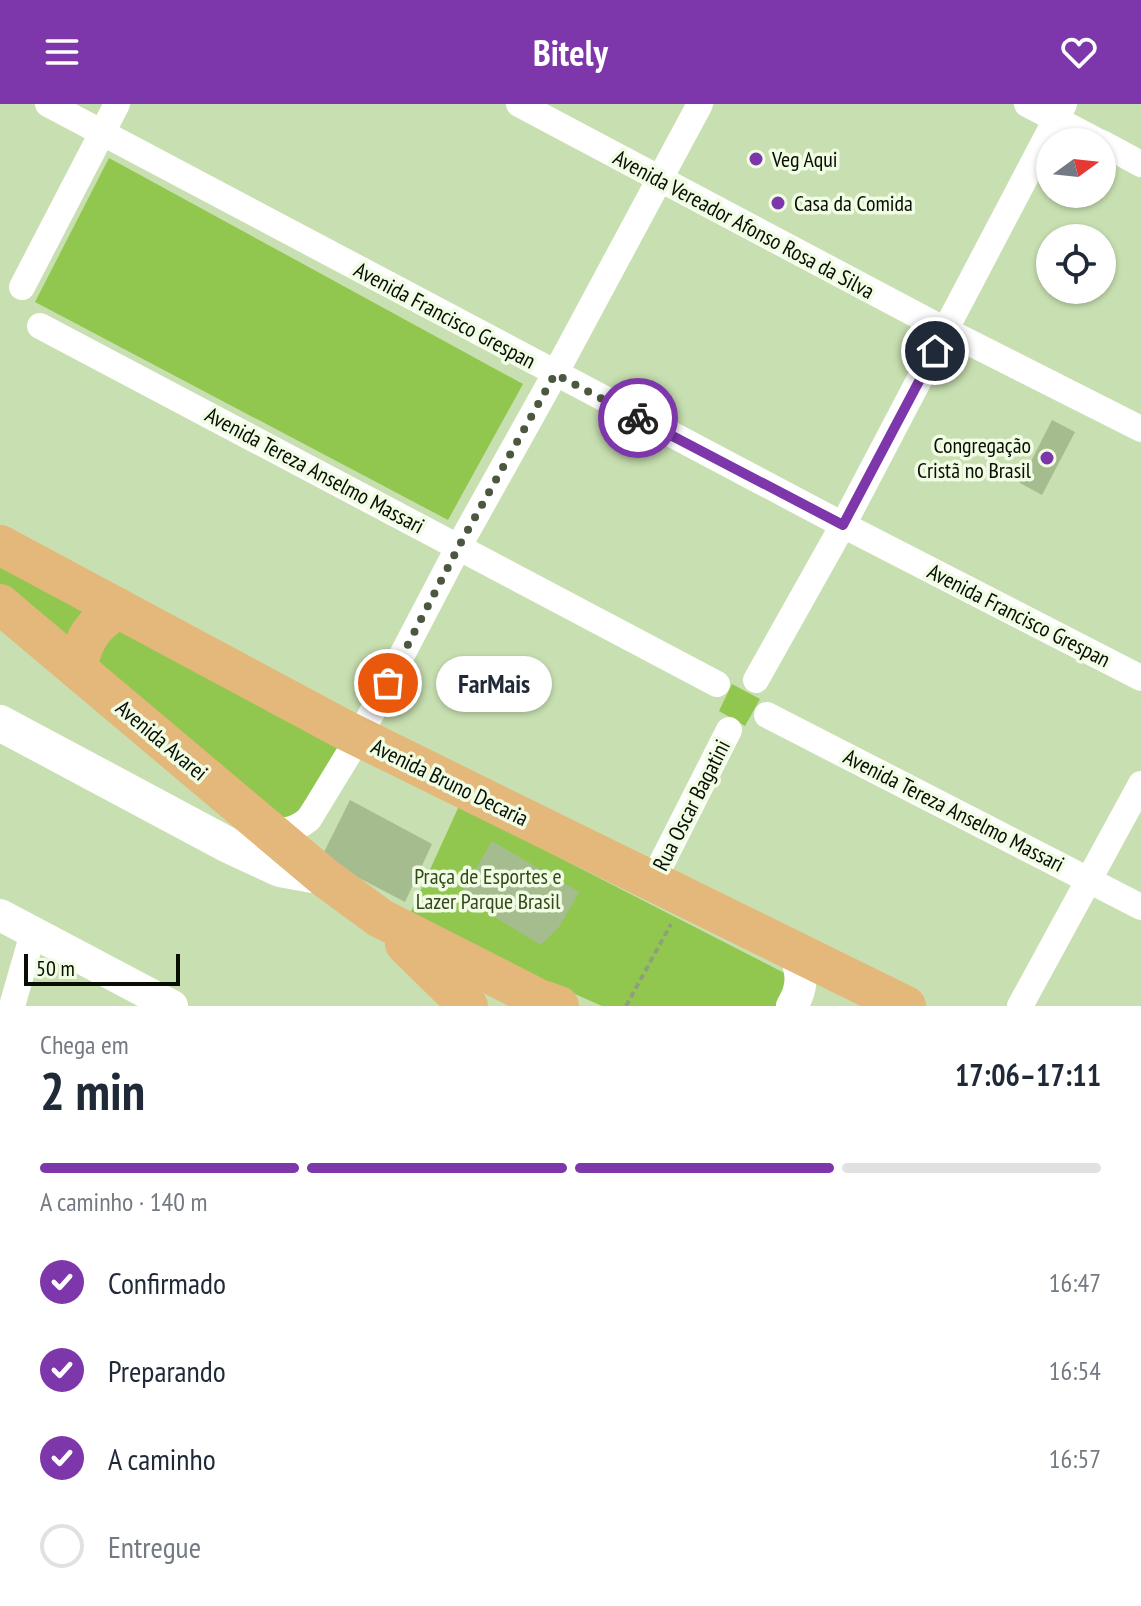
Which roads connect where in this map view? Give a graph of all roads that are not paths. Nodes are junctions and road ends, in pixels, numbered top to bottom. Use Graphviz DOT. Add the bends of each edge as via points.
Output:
graph roads {
  1 [pos="48,104"];
  2 [pos="117,104"];
  3 [pos="519,104"];
  4 [pos="700,104"];
  5 [pos="1027,104"];
  6 [pos="1060,112"];
  7 [pos="1081,128"];
  8 [pos="103,133"];
  9 [pos="1116,151"];
  10 [pos="1141,164"];
  11 [pos="660,179"];
  12 [pos="22,287"];
  13 [pos="40,326"];
  14 [pos="945,330"];
  15 [pos="555,374"];
  16 [pos="1141,429"];
  17 [pos="843,525"];
  18 [pos="0,545"];
  19 [pos="459,546"];
  20 [pos="0,604"];
  21 [pos="118,608"];
  22 [pos="77,668"];
  23 [pos="1141,678"];
  24 [pos="756,680"];
  25 [pos="717,684"];
  26 [pos="767,715"];
  27 [pos="0,723"];
  28 [pos="729,730"];
  29 [pos="359,737"];
  30 [pos="1141,784"];
  31 [pos="267,828"];
  32 [pos="324,877"];
  33 [pos="653,880"];
  34 [pos="1090,880"];
  35 [pos="1141,907"];
  36 [pos="0,915"];
  37 [pos="380,918"];
  38 [pos="33,933"];
  39 [pos="794,949"];
  40 [pos="548,1004"];
  41 [pos="12,1006"];
  42 [pos="172,1006"];
  43 [pos="468,1006"];
  44 [pos="792,1006"];
  45 [pos="906,1006"];
  46 [pos="1020,1006"];
  1 -- 8 [label="street, Avenida Francisco Grespan"];
  2 -- 8 [label="street"];
  3 -- 11 [label="street, Avenida Vereador Afonso Rosa da Silva"];
  4 -- 11 [label="street"];
  5 -- 6 [label="street"];
  6 -- 7 [label="street"];
  6 -- 14 [label="street"];
  8 -- 12 [label="street"];
  8 -- 15 [label="street, Avenida Francisco Grespan"];
  9 -- 10 [label="street"];
  11 -- 14 [label="street, Avenida Vereador Afonso Rosa da Silva"];
  11 -- 15 [label="street"];
  13 -- 19 [label="street, Avenida Tereza Anselmo Massari"];
  14 -- 16 [label="street, Avenida Vereador Afonso Rosa da Silva"];
  14 -- 17 [label="street"];
  15 -- 17 [label="street, Avenida Francisco Grespan"];
  15 -- 19 [label="street"];
  17 -- 23 [label="street, Avenida Francisco Grespan"];
  17 -- 24 [label="street"];
  18 -- 21 [label="main road, Avenida Bruno Decaria"];
  19 -- 25 [label="street, Avenida Tereza Anselmo Massari"];
  19 -- 29 [label="street"];
  20 -- 22 [label="main road, Avenida Avarei"];
  21 -- 22 [label="main road" via="96,623"];
  21 -- 29 [label="main road, Avenida Bruno Decaria"];
  22 -- 31 [label="main road, Avenida Avarei"];
  26 -- 34 [label="street, Avenida Tereza Anselmo Massari"];
  27 -- 32 [label="main road" via="228,845 280,869"];
  28 -- 33 [label="street, Rua Oscar Bagatini"];
  29 -- 31 [label="street" via="309,819 296,829"];
  29 -- 33 [label="main road, Avenida Bruno Decaria"];
  30 -- 34 [label="street"];
  31 -- 32 [label="main road, Avenida Avarei"];
  32 -- 37 [label="main road, Avenida Avarei"];
  33 -- 39 [label="main road, Avenida Bruno Decaria"];
  34 -- 35 [label="street, Avenida Tereza Anselmo Massari"];
  34 -- 46 [label="street"];
  36 -- 38 [label="street"];
  37 -- 40 [label="main road"];
  37 -- 43 [label="main road"];
  38 -- 41 [label="street"];
  38 -- 42 [label="street"];
  39 -- 44 [label="street" via="802,979"];
  39 -- 45 [label="main road, Avenida Bruno Decaria"];
}
